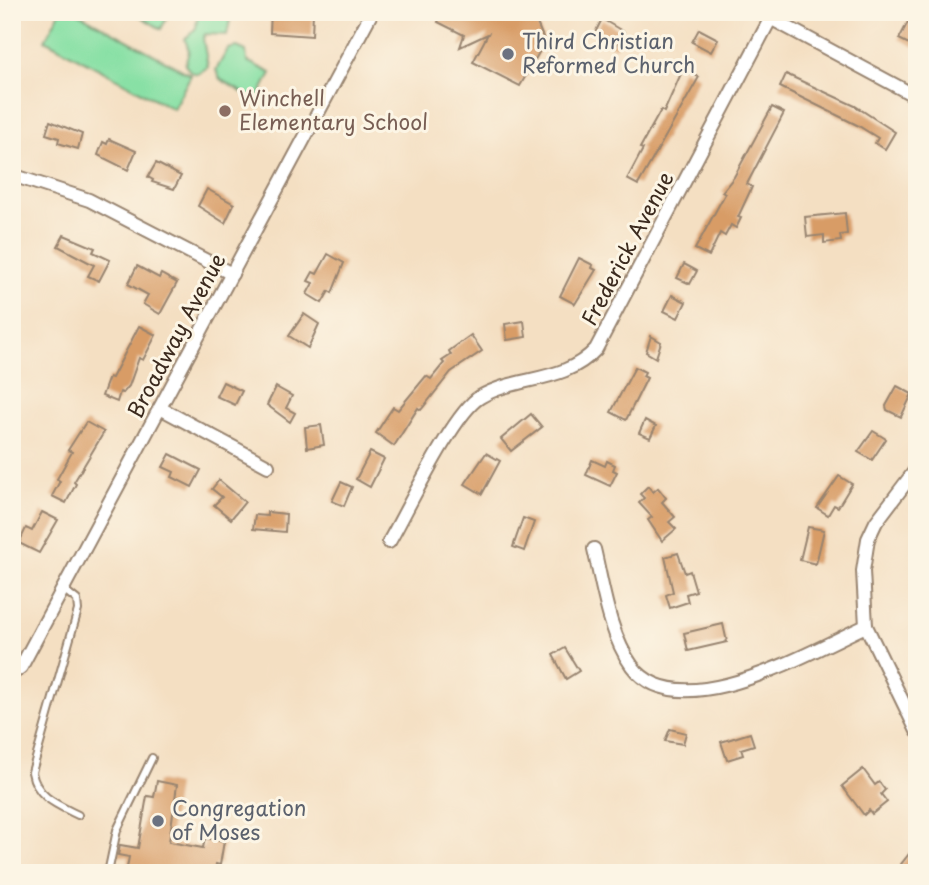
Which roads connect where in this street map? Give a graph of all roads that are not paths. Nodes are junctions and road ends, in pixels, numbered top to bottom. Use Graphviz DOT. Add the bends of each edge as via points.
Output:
graph roads {
  1 [pos="372,12"];
  2 [pos="768,14"];
  3 [pos="917,97"];
  4 [pos="12,174"];
  5 [pos="232,274"];
  6 [pos="160,408"];
  7 [pos="268,466"];
  8 [pos="917,468"];
  9 [pos="389,542"];
  10 [pos="594,549"];
  11 [pos="63,589"];
  12 [pos="866,626"];
  13 [pos="12,674"];
  14 [pos="917,731"];
  15 [pos="152,758"];
  16 [pos="78,815"];
  17 [pos="108,873"];
  1 -- 5 [label="street, Broadway Avenue"];
  2 -- 3 [label="street"];
  2 -- 9 [label="street, Frederick Avenue" via="597,349 573,368 478,398 456,425"];
  4 -- 5 [label="street" via="89,200"];
  5 -- 6 [label="street, Broadway Avenue"];
  6 -- 7 [label="street"];
  6 -- 11 [label="street, Broadway Avenue"];
  8 -- 12 [label="street" via="868,539 863,570"];
  10 -- 12 [label="street" via="624,653 636,671 661,687 680,691 731,684"];
  11 -- 13 [label="street, Broadway Avenue" via="21,667"];
  11 -- 16 [label="lane" via="77,600 78,610 32,772 46,797"];
  12 -- 14 [label="street"];
  15 -- 17 [label="lane" via="117,830"];
}
